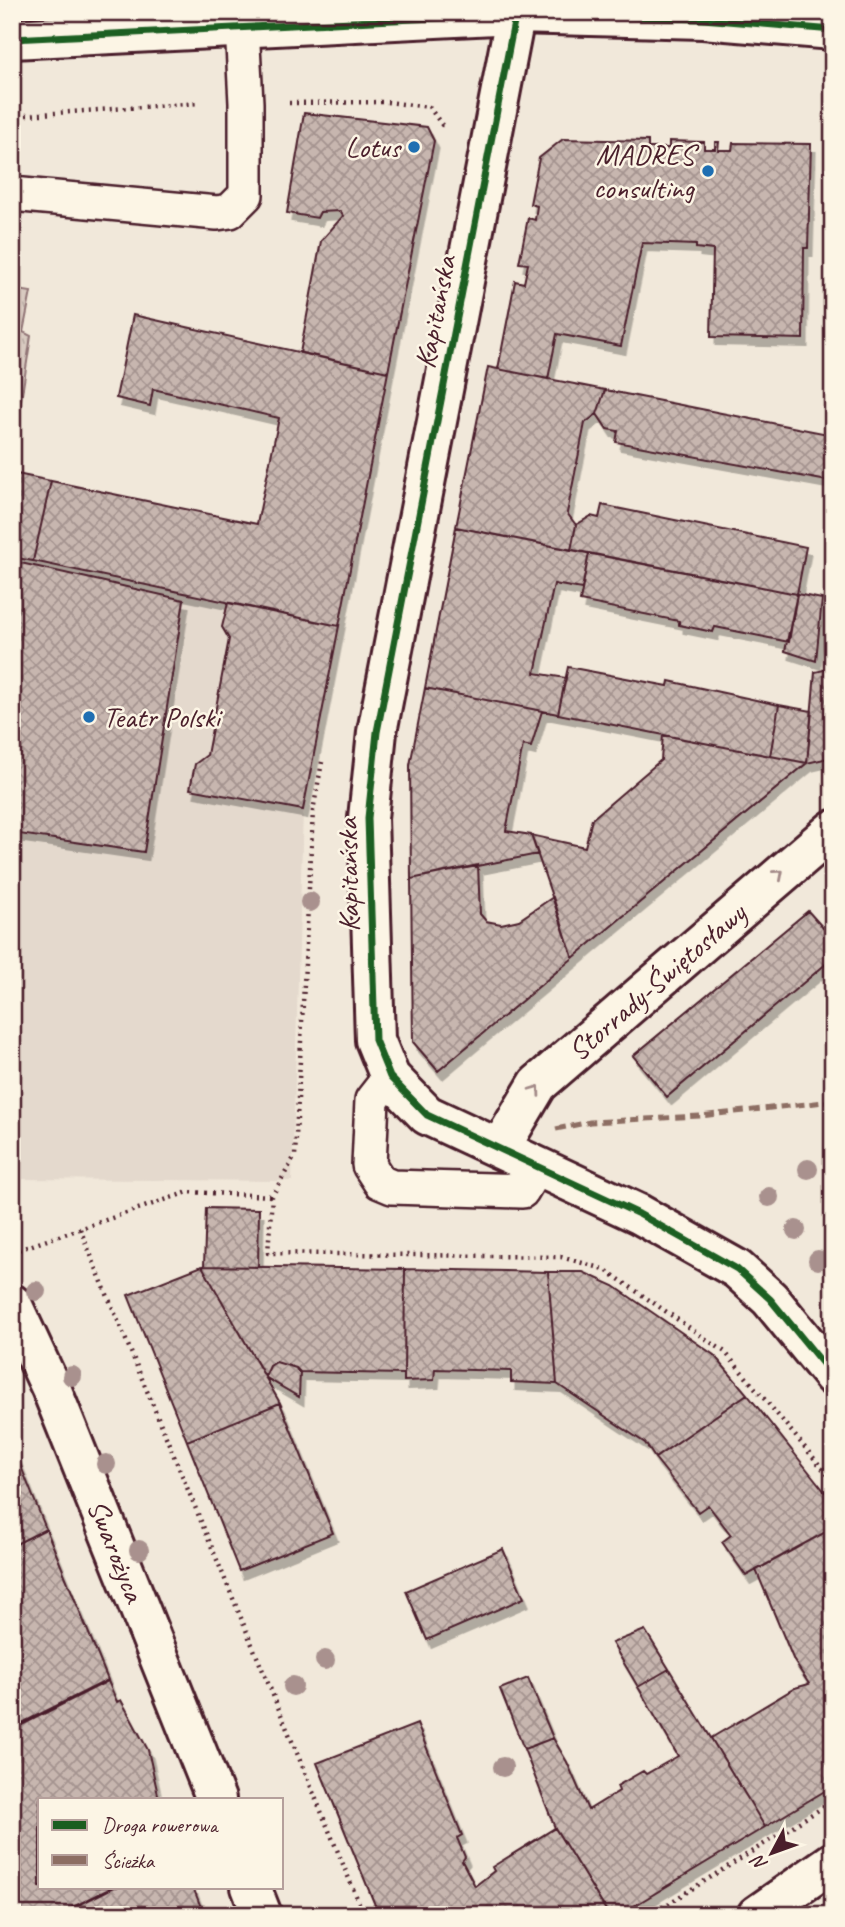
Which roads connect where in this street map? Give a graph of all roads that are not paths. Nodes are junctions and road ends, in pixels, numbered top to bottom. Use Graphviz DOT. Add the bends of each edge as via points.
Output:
graph roads {
  1 [pos="515,13"];
  2 [pos="242,26"];
  3 [pos="833,30"];
  4 [pos="12,39"];
  5 [pos="12,194"];
  6 [pos="833,830"];
  7 [pos="390,1077"];
  8 [pos="500,1147"];
  9 [pos="537,1166"];
  10 [pos="12,1304"];
  11 [pos="833,1376"];
  12 [pos="216,1798"];
  13 [pos="833,1862"];
  14 [pos="251,1888"];
  15 [pos="262,1915"];
  16 [pos="757,1915"];
  1 -- 2 [label="street"];
  1 -- 3 [label="street" via="704,19"];
  1 -- 7 [label="street, Kapitańska" via="370,784 375,1040"];
  2 -- 4 [label="street"];
  2 -- 5 [label="lane" via="246,195 230,211"];
  8 -- 6 [label="street, Storrady-Świętosławy, one-way" via="538,1084"];
  7 -- 8 [label="street, Kapitańska" via="427,1115"];
  7 -- 9 [label="lane" via="372,1100 369,1165 380,1182 392,1187 522,1191"];
  8 -- 9 [label="street, Kapitańska"];
  9 -- 11 [label="street, Kapitańska" via="639,1214 737,1269 770,1299"];
  10 -- 12 [label="street, Swarożyca" via="51,1388"];
  13 -- 16 [label="street"];
  14 -- 15 [label="street"];
}
